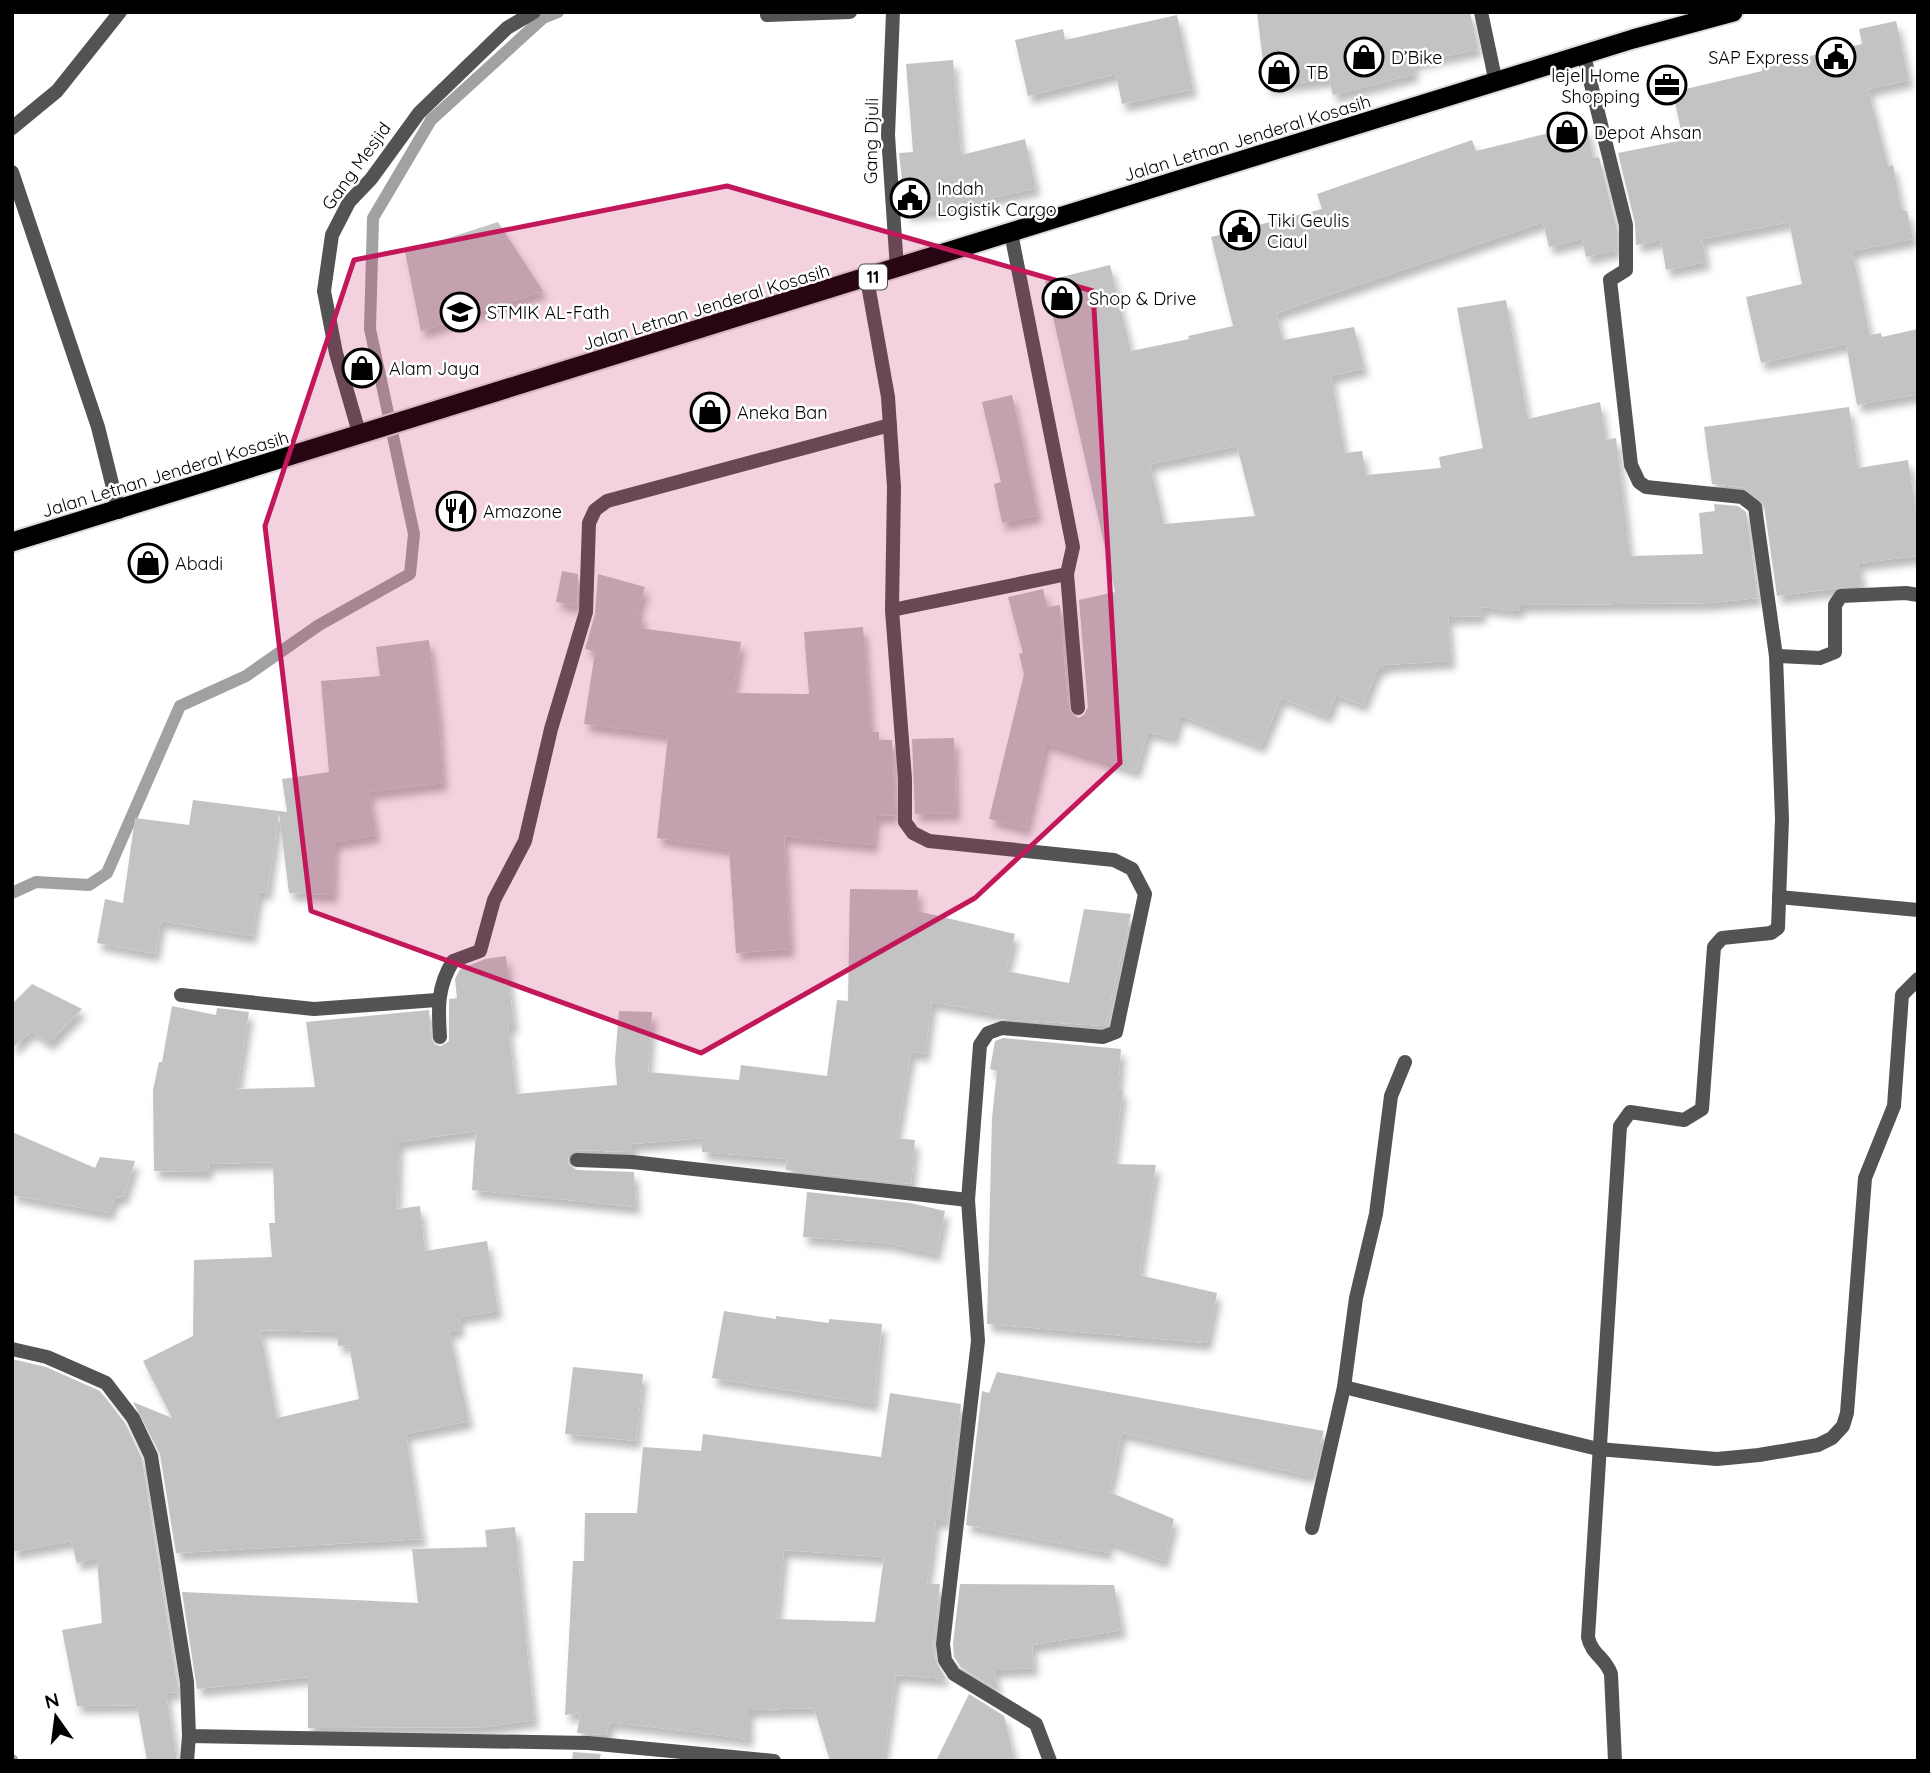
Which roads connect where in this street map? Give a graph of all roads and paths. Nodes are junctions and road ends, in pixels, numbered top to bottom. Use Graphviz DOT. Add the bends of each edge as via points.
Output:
graph roads {
  1 [pos="120,12"];
  2 [pos="534,12"];
  3 [pos="850,12"];
  4 [pos="893,12"];
  5 [pos="1481,12"];
  6 [pos="1733,12"];
  7 [pos="767,15"];
  8 [pos="1584,55"];
  9 [pos="1496,83"];
  10 [pos="12,128"];
  11 [pos="12,172"];
  12 [pos="1011,233"];
  13 [pos="897,269"];
  14 [pos="867,279"];
  15 [pos="890,425"];
  16 [pos="360,436"];
  17 [pos="119,512"];
  18 [pos="12,542"];
  19 [pos="1067,574"];
  20 [pos="1918,595"];
  21 [pos="892,610"];
  22 [pos="1776,656"];
  23 [pos="1078,709"];
  24 [pos="1779,897"];
  25 [pos="1918,910"];
  26 [pos="1918,979"];
  27 [pos="181,995"];
  28 [pos="437,1000"];
  29 [pos="440,1037"];
  30 [pos="1405,1062"];
  31 [pos="577,1160"];
  32 [pos="968,1200"];
  33 [pos="12,1349"];
  34 [pos="1344,1387"];
  35 [pos="1598,1449"];
  36 [pos="1312,1528"];
  37 [pos="189,1736"];
  38 [pos="187,1761"];
  39 [pos="774,1761"];
  40 [pos="1050,1761"];
  41 [pos="1615,1761"];
  1 -- 10 [label="street" via="57,91"];
  2 -- 16 [label="street, Gang Mesjid" via="507,28 419,113 349,202 332,235 324,291"];
  3 -- 7 [label="street"];
  4 -- 13 [label="street, Gang Djuli" via="888,135"];
  5 -- 9 [label="street"];
  6 -- 8 [label="highway, Jalan Letnan Jenderal Kosasih / 11"];
  8 -- 9 [label="highway, Jalan Letnan Jenderal Kosasih / 11"];
  8 -- 22 [label="street" via="1626,225 1626,270 1610,280 1631,465 1646,487 1742,497 1755,507"];
  9 -- 12 [label="highway, Jalan Letnan Jenderal Kosasih / 11"];
  11 -- 17 [label="street" via="98,427"];
  12 -- 13 [label="highway, Jalan Letnan Jenderal Kosasih / 11"];
  12 -- 19 [label="street" via="1068,516 1073,547"];
  13 -- 14 [label="highway, Jalan Letnan Jenderal Kosasih / 11"];
  14 -- 15 [label="street"];
  14 -- 16 [label="highway, Jalan Letnan Jenderal Kosasih / 11"];
  15 -- 21 [label="street"];
  15 -- 28 [label="street" via="607,501 595,510 586,545 586,612 546,748 525,841 494,900 480,951 453,961"];
  16 -- 17 [label="highway, Jalan Letnan Jenderal Kosasih / 11"];
  17 -- 18 [label="highway, Jalan Letnan Jenderal Kosasih / 11"];
  19 -- 21 [label="street"];
  19 -- 23 [label="street"];
  20 -- 22 [label="street" via="1841,597 1835,605 1835,652 1820,658"];
  21 -- 32 [label="street" via="905,822 913,833 929,841 1114,860 1132,869 1145,894 1116,1032 1102,1037 1002,1028 988,1033 980,1045"];
  22 -- 24 [label="street" via="1782,820"];
  24 -- 25 [label="street"];
  24 -- 35 [label="street" via="1776,931 1723,938 1714,947 1702,1109 1684,1120 1630,1112 1622,1120"];
  26 -- 35 [label="street" via="1902,995 1894,1106 1865,1178 1843,1426 1818,1445 1717,1459"];
  27 -- 28 [label="street" via="314,1009"];
  28 -- 29 [label="street"];
  30 -- 34 [label="street" via="1391,1096 1376,1214 1356,1298"];
  31 -- 32 [label="street" via="632,1162"];
  32 -- 40 [label="street" via="978,1340 943,1644 945,1660 954,1674 1035,1724"];
  33 -- 37 [label="street" via="47,1357 106,1383 132,1418 151,1456 187,1682"];
  34 -- 35 [label="street"];
  34 -- 36 [label="street"];
  35 -- 41 [label="street" via="1588,1637 1591,1649 1611,1674"];
  37 -- 38 [label="street"];
  37 -- 39 [label="street" via="588,1743"];
}
